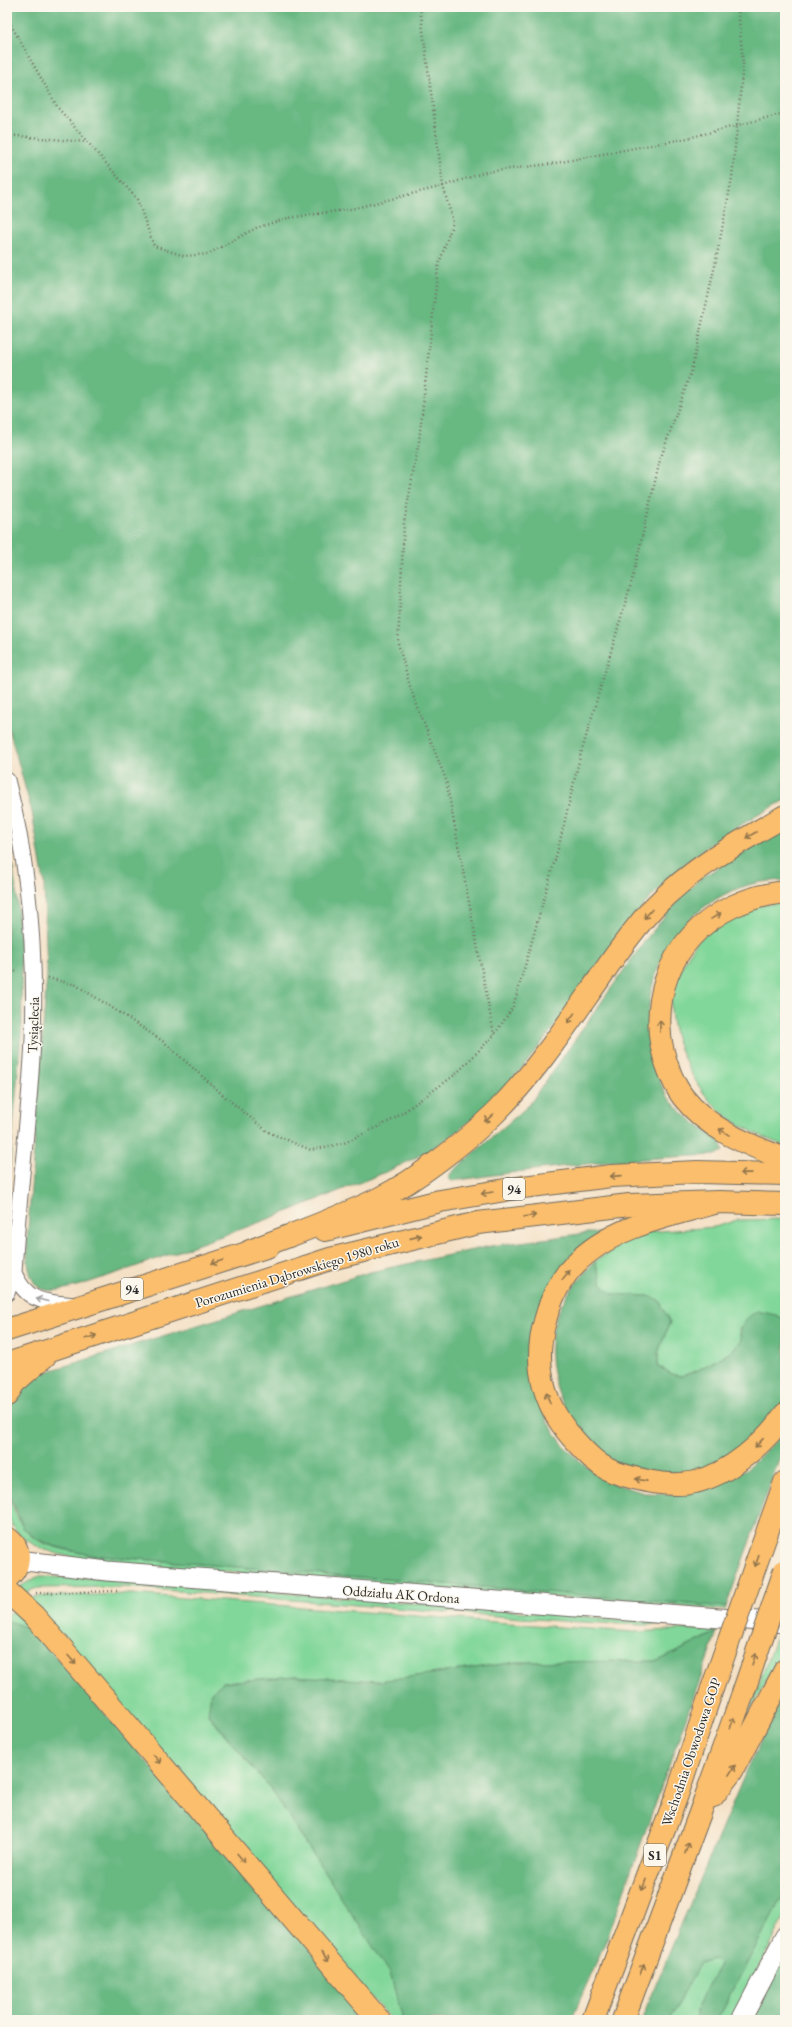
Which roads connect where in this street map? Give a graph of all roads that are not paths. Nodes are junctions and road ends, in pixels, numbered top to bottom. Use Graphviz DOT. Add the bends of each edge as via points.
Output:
graph roads {
  1 [pos="7,780"];
  2 [pos="785,816"];
  3 [pos="785,892"];
  4 [pos="785,1160"];
  5 [pos="785,1174"];
  6 [pos="718,1202"];
  7 [pos="785,1204"];
  8 [pos="250,1251"];
  9 [pos="14,1273"];
  10 [pos="7,1293"];
  11 [pos="81,1306"];
  12 [pos="7,1330"];
  13 [pos="54,1349"];
  14 [pos="7,1364"];
  15 [pos="7,1395"];
  16 [pos="785,1414"];
  17 [pos="785,1482"];
  18 [pos="7,1538"];
  19 [pos="12,1569"];
  20 [pos="785,1570"];
  21 [pos="14,1597"];
  22 [pos="785,1623"];
  23 [pos="784,1673"];
  24 [pos="700,1813"];
  25 [pos="785,1936"];
  26 [pos="379,2020"];
  27 [pos="593,2020"];
  28 [pos="623,2020"];
  29 [pos="741,2020"];
  1 -- 9 [label="street, Tysiąclecia" via="28,890 33,974 30,1087"];
  2 -- 8 [label="main road, one-way" via="726,850 693,873 655,906 635,929 520,1087 462,1142 379,1198"];
  4 -- 3 [label="main road, one-way" via="726,1134 693,1108 682,1096 666,1063 660,1028 660,1006 668,974 690,937 704,923 737,903 760,895"];
  5 -- 8 [label="main road, Porozumienia Dąbrowskiego 1980 roku / 94, one-way" via="673,1173 611,1176 523,1187 433,1203"];
  6 -- 7 [label="main road, Porozumienia Dąbrowskiego 1980 roku / 94"];
  13 -- 6 [label="main road, Porozumienia Dąbrowskiego 1980 roku / 94, one-way" via="330,1259 478,1224 629,1205"];
  16 -- 6 [label="main road, one-way" via="754,1448 732,1467 713,1477 671,1484 636,1479 607,1469 587,1454 572,1437 556,1417 546,1395 540,1368 542,1330 549,1306 562,1281 576,1264 615,1236 647,1222"];
  8 -- 11 [label="main road, Porozumienia Dąbrowskiego 1980 roku / 94, one-way"];
  9 -- 10 [label="street, Tysiąclecia"];
  11 -- 9 [label="street, one-way" via="34,1298 18,1284"];
  11 -- 12 [label="main road, Porozumienia Dąbrowskiego 1980 roku / 94"];
  13 -- 14 [label="main road, Porozumienia Dąbrowskiego 1980 roku / 94"];
  13 -- 15 [label="main road" via="14,1383"];
  17 -- 27 [label="main road, Wschodnia Obwodowa GOP / S1, one-way, bridge" via="677,1795"];
  18 -- 19 [label="main road" via="15,1546"];
  19 -- 22 [label="street, Oddziału AK Ordona" via="108,1571"];
  24 -- 20 [label="main road, Wschodnia Obwodowa GOP / S1, one-way, bridge"];
  21 -- 26 [label="main road, one-way" via="85,1674"];
  24 -- 23 [label="main road, one-way" via="732,1771"];
  28 -- 24 [label="main road, Wschodnia Obwodowa GOP / S1, one-way"];
  25 -- 29 [label="street"];
}
